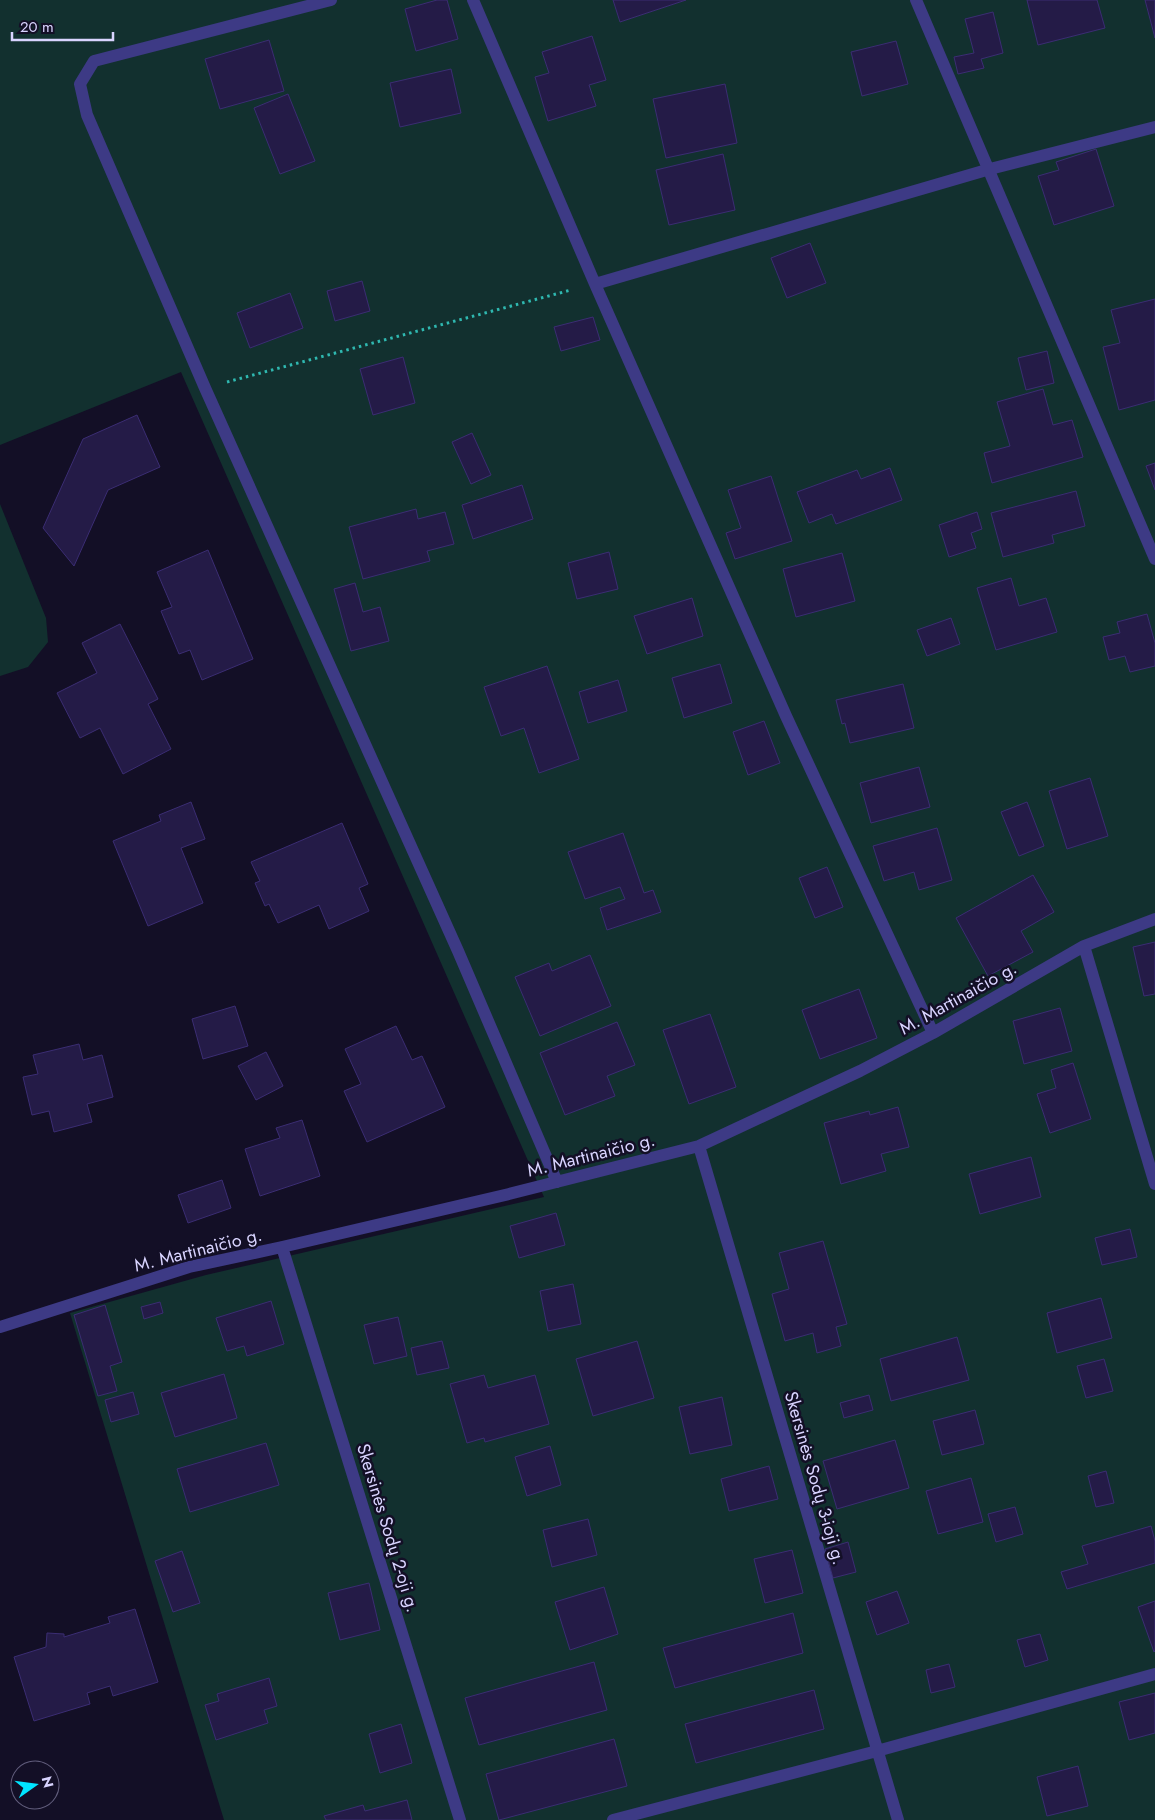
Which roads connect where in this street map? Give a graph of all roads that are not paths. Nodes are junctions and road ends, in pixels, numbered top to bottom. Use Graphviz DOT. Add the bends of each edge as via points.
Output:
graph roads {
  1 [pos="331,0"];
  2 [pos="473,0"];
  3 [pos="916,0"];
  4 [pos="1155,127"];
  5 [pos="990,169"];
  6 [pos="595,284"];
  7 [pos="1155,559"];
  8 [pos="1155,919"];
  9 [pos="1084,946"];
  10 [pos="933,1033"];
  11 [pos="699,1146"];
  12 [pos="558,1182"];
  13 [pos="1155,1184"];
  14 [pos="282,1247"];
  15 [pos="0,1327"];
  16 [pos="1155,1674"];
  17 [pos="877,1751"];
  18 [pos="460,1820"];
  19 [pos="613,1820"];
  20 [pos="898,1820"];
  1 -- 12 [label="street" via="94,61 80,84 86,115"];
  2 -- 6 [label="street"];
  3 -- 5 [label="street"];
  4 -- 5 [label="street"];
  5 -- 6 [label="street"];
  5 -- 7 [label="street"];
  6 -- 10 [label="street" via="786,716"];
  8 -- 9 [label="street, M. Martinaičio g."];
  9 -- 10 [label="street, M. Martinaičio g."];
  9 -- 13 [label="street"];
  10 -- 11 [label="street, M. Martinaičio g."];
  11 -- 12 [label="street, M. Martinaičio g."];
  11 -- 17 [label="street, Skersinės Sodų 3-ioji g."];
  12 -- 14 [label="street, M. Martinaičio g."];
  14 -- 15 [label="street, M. Martinaičio g." via="189,1266"];
  14 -- 18 [label="street, Skersinės Sodų 2-oji g."];
  16 -- 17 [label="street"];
  17 -- 19 [label="street"];
  17 -- 20 [label="street, Skersinės Sodų 3-ioji g."];
}
